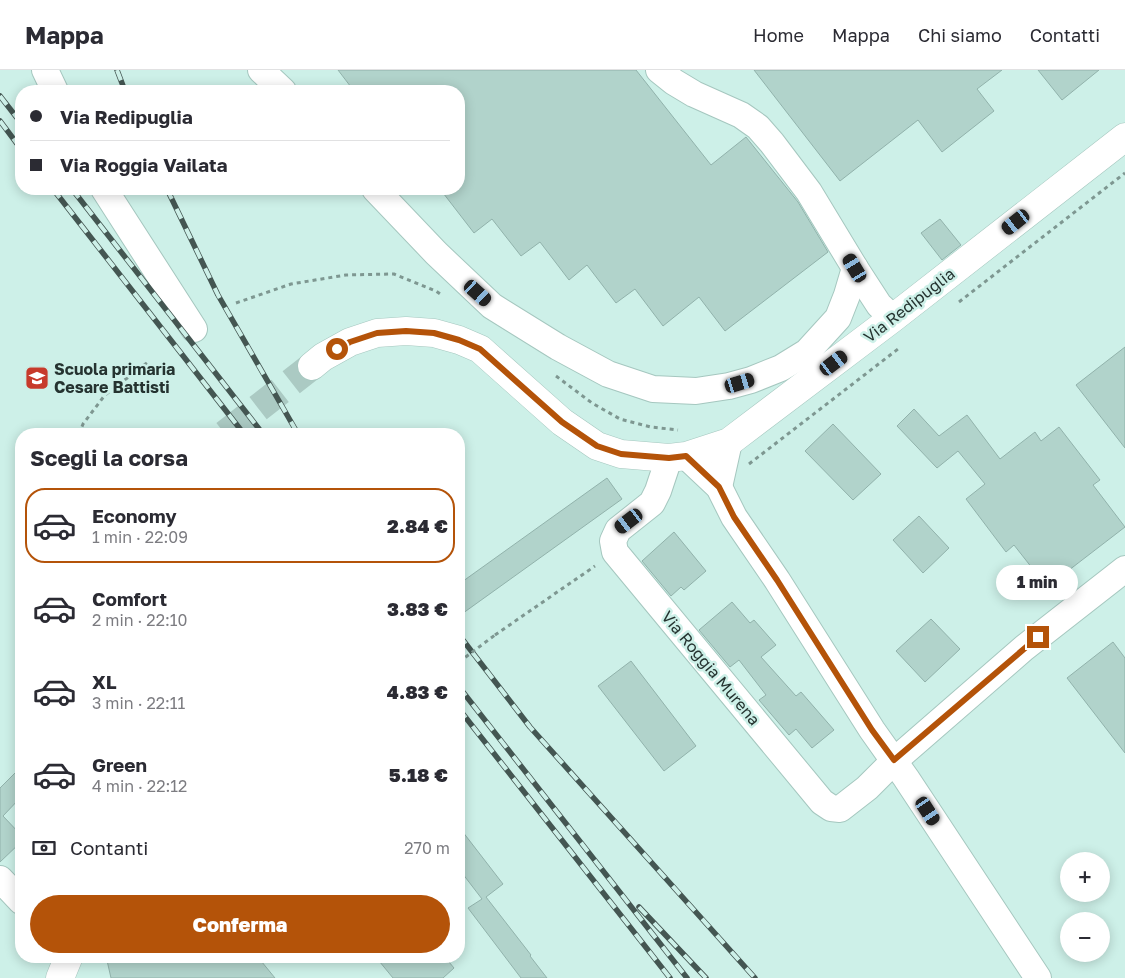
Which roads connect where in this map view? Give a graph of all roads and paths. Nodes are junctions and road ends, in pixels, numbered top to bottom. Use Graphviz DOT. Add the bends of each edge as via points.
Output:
graph roads {
  1 [pos="45,70"];
  2 [pos="262,70"];
  3 [pos="658,70"];
  4 [pos="52,85"];
  5 [pos="277,85"];
  6 [pos="1125,137"];
  7 [pos="108,195"];
  8 [pos="381,195"];
  9 [pos="855,268"];
  10 [pos="893,318"];
  11 [pos="194,329"];
  12 [pos="148,362"];
  13 [pos="312,366"];
  14 [pos="82,428"];
  15 [pos="793,430"];
  16 [pos="730,442"];
  17 [pos="678,457"];
  18 [pos="748,464"];
  19 [pos="719,487"];
  20 [pos="615,552"];
  21 [pos="1125,569"];
  22 [pos="465,658"];
  23 [pos="894,760"];
  24 [pos="0,879"];
  25 [pos="15,895"];
  26 [pos="67,963"];
  27 [pos="60,978"];
  28 [pos="1038,978"];
  1 -- 4 [label="street"];
  2 -- 5 [label="street"];
  3 -- 9 [label="street" via="694,94 741,115 758,127 808,192"];
  6 -- 10 [label="street, Via Redipuglia"];
  7 -- 11 [label="street"];
  8 -- 9 [label="street" via="436,254 492,306 608,374 653,389 696,390 729,386 781,368 807,352 838,318"];
  9 -- 10 [label="street" via="879,305"];
  10 -- 16 [label="street, Via Redipuglia"];
  12 -- 14 [label="path" via="106,395"];
  13 -- 17 [label="street, Via Redipuglia" via="350,342 377,333 434,333 480,349 562,422 597,446 621,454"];
  15 -- 18 [label="path"];
  16 -- 17 [label="street, Via Redipuglia"];
  16 -- 19 [label="street"];
  17 -- 19 [label="street"];
  17 -- 20 [label="street" via="652,503 618,530 613,541"];
  19 -- 23 [label="street" via="734,517"];
  20 -- 22 [label="path, bridge"];
  20 -- 23 [label="street, Via Roggia Murena" via="822,802 840,809"];
  21 -- 23 [label="street" via="1024,648"];
  23 -- 28 [label="street"];
  24 -- 25 [label="street"];
  26 -- 27 [label="street"];
}
